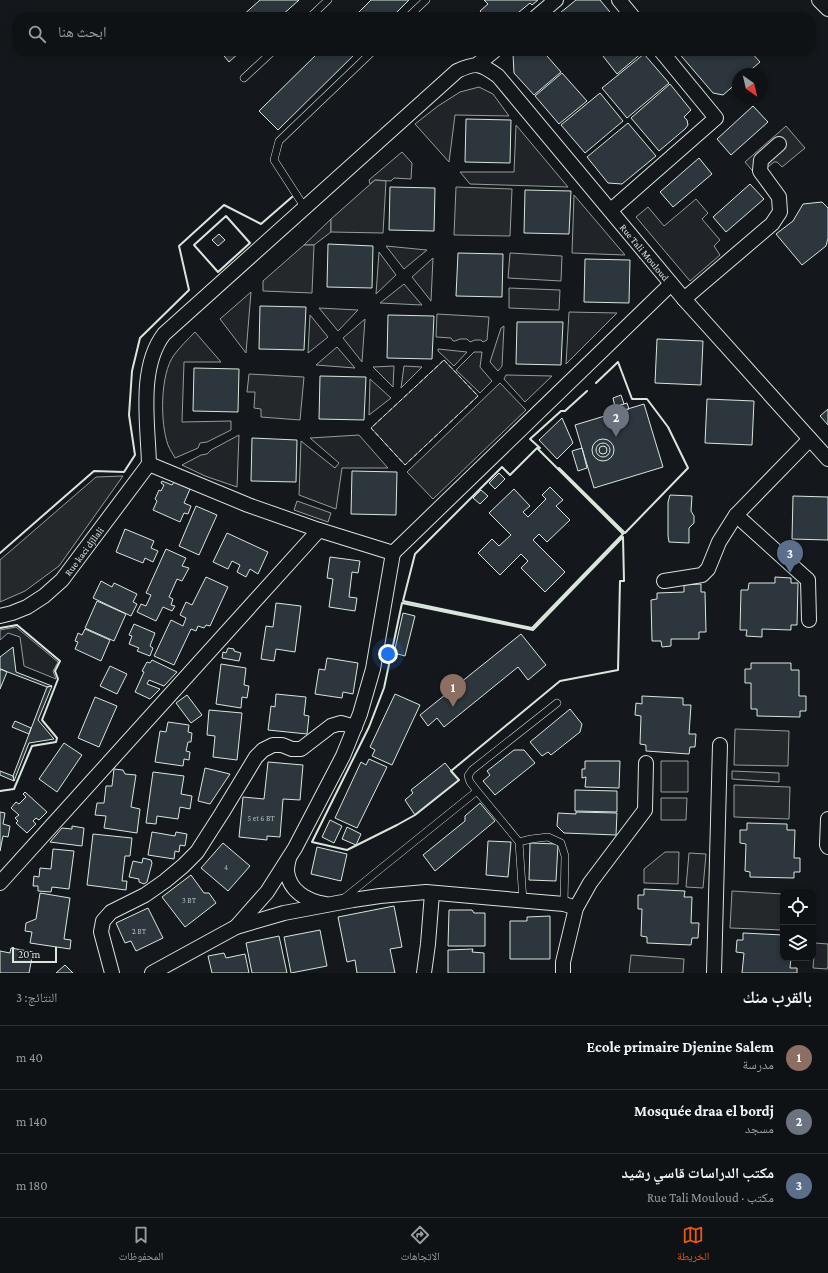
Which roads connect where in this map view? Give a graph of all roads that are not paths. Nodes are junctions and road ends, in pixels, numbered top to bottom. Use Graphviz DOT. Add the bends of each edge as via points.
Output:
graph roads {
  1 [pos="328,0"];
  2 [pos="426,0"];
  3 [pos="556,0"];
  4 [pos="619,0"];
  5 [pos="819,0"];
  6 [pos="828,9"];
  7 [pos="315,12"];
  8 [pos="413,12"];
  9 [pos="542,12"];
  10 [pos="629,12"];
  11 [pos="268,56"];
  12 [pos="368,56"];
  13 [pos="488,56"];
  14 [pos="665,56"];
  15 [pos="478,64"];
  16 [pos="244,78"];
  17 [pos="779,144"];
  18 [pos="305,208"];
  19 [pos="611,210"];
  20 [pos="671,284"];
  21 [pos="684,299"];
  22 [pos="810,438"];
  23 [pos="828,459"];
  24 [pos="149,464"];
  25 [pos="736,515"];
  26 [pos="319,530"];
  27 [pos="393,553"];
  28 [pos="664,581"];
  29 [pos="0,616"];
  30 [pos="809,620"];
  31 [pos="557,703"];
  32 [pos="354,727"];
  33 [pos="720,745"];
  34 [pos="646,763"];
  35 [pos="477,792"];
  36 [pos="828,819"];
  37 [pos="519,842"];
  38 [pos="828,847"];
  39 [pos="289,858"];
  40 [pos="0,883"];
  41 [pos="432,893"];
  42 [pos="523,901"];
  43 [pos="333,903"];
  44 [pos="570,906"];
  45 [pos="236,927"];
  46 [pos="560,969"];
  47 [pos="112,973"];
  48 [pos="152,973"];
  49 [pos="424,973"];
  50 [pos="714,973"];
  1 -- 7 [label="lane"];
  2 -- 8 [label="lane"];
  3 -- 9 [label="street"];
  4 -- 10 [label="street"];
  5 -- 6 [label="street"];
  11 -- 16 [label="lane"];
  12 -- 18 [label="lane" via="279,141 274,160"];
  13 -- 15 [label="street"];
  14 -- 19 [label="street" via="716,118"];
  15 -- 18 [label="street" via="457,72"];
  15 -- 19 [label="street, Rue Tali Mouloud" via="498,76"];
  17 -- 21 [label="street" via="761,160 760,171 779,198 780,212 772,224"];
  18 -- 24 [label="street" via="157,343 149,369 146,405"];
  19 -- 20 [label="street, Rue Tali Mouloud"];
  20 -- 21 [label="street, Rue Tali Mouloud"];
  20 -- 27 [label="street"];
  21 -- 22 [label="street, Rue Tali Mouloud"];
  22 -- 23 [label="street, Rue Tali Mouloud"];
  22 -- 25 [label="street"];
  24 -- 26 [label="street" via="248,505"];
  24 -- 29 [label="street, Rue kaci djllali" via="62,580 27,607"];
  25 -- 28 [label="street" via="702,575"];
  25 -- 30 [label="street" via="808,580"];
  26 -- 27 [label="street"];
  26 -- 40 [label="street"];
  27 -- 32 [label="street" via="373,669"];
  31 -- 35 [label="lane" via="472,770 468,776"];
  32 -- 39 [label="street" via="343,756"];
  32 -- 47 [label="street" via="341,723 331,726 301,749 274,745 256,757 197,852 165,881 111,912 103,921 101,932"];
  33 -- 50 [label="street"];
  34 -- 44 [label="street" via="645,810"];
  35 -- 37 [label="lane"];
  35 -- 43 [label="lane"];
  36 -- 38 [label="street"];
  37 -- 42 [label="lane"];
  37 -- 44 [label="lane" via="548,838 561,843 565,856"];
  39 -- 43 [label="street" via="289,875 298,892 310,900"];
  39 -- 45 [label="street" via="267,892"];
  41 -- 42 [label="street"];
  41 -- 43 [label="street" via="380,896"];
  41 -- 49 [label="street"];
  42 -- 44 [label="street"];
  43 -- 45 [label="street" via="284,913"];
  44 -- 46 [label="street"];
  45 -- 48 [label="street"];
}
